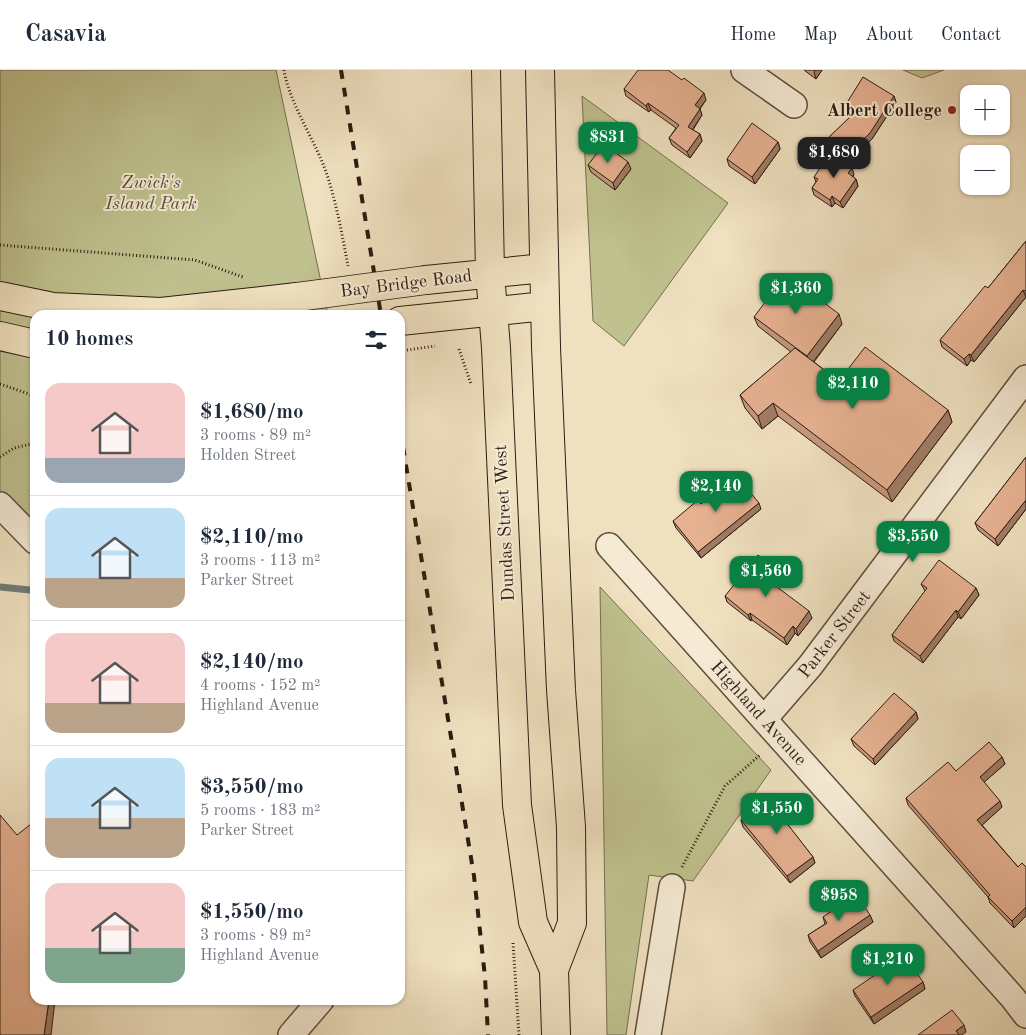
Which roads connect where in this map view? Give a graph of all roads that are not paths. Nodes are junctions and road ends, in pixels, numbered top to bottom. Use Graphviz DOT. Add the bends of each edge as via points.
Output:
graph roads {
  1 [pos="486,70"];
  2 [pos="540,70"];
  3 [pos="744,70"];
  4 [pos="794,105"];
  5 [pos="544,268"];
  6 [pos="490,274"];
  7 [pos="0,296"];
  8 [pos="545,306"];
  9 [pos="118,310"];
  10 [pos="179,310"];
  11 [pos="494,311"];
  12 [pos="405,320"];
  13 [pos="0,336"];
  14 [pos="30,343"];
  15 [pos="1026,378"];
  16 [pos="0,505"];
  17 [pos="30,536"];
  18 [pos="609,546"];
  19 [pos="764,719"];
  20 [pos="672,887"];
  21 [pos="554,970"];
  22 [pos="317,1005"];
  23 [pos="1026,1015"];
  24 [pos="291,1035"];
  25 [pos="556,1035"];
  26 [pos="648,1035"];
  1 -- 6 [label="main road, Dundas Street West"];
  2 -- 5 [label="main road, Dundas Street West"];
  3 -- 4 [label="street"];
  5 -- 6 [label="main road, Bay Bridge Road"];
  5 -- 8 [label="main road, Dundas Street West"];
  6 -- 10 [label="main road, Bay Bridge Road, bridge"];
  6 -- 11 [label="main road, Dundas Street West"];
  7 -- 9 [label="main road, Bay Bridge Road, bridge" via="53,307"];
  8 -- 11 [label="main road, Bay Bridge Road"];
  8 -- 21 [label="main road, Dundas Street West" via="561,690 571,827 572,922"];
  11 -- 12 [label="main road, Bay Bridge Road"];
  11 -- 21 [label="main road, Dundas Street West" via="517,805 533,922"];
  13 -- 14 [label="main road"];
  15 -- 19 [label="street, Parker Street" via="810,666"];
  16 -- 17 [label="street"];
  18 -- 19 [label="street, Highland Avenue"];
  19 -- 23 [label="street, Highland Avenue"];
  20 -- 26 [label="street"];
  21 -- 25 [label="main road, Dundas Street West"];
  22 -- 24 [label="street"];
}
